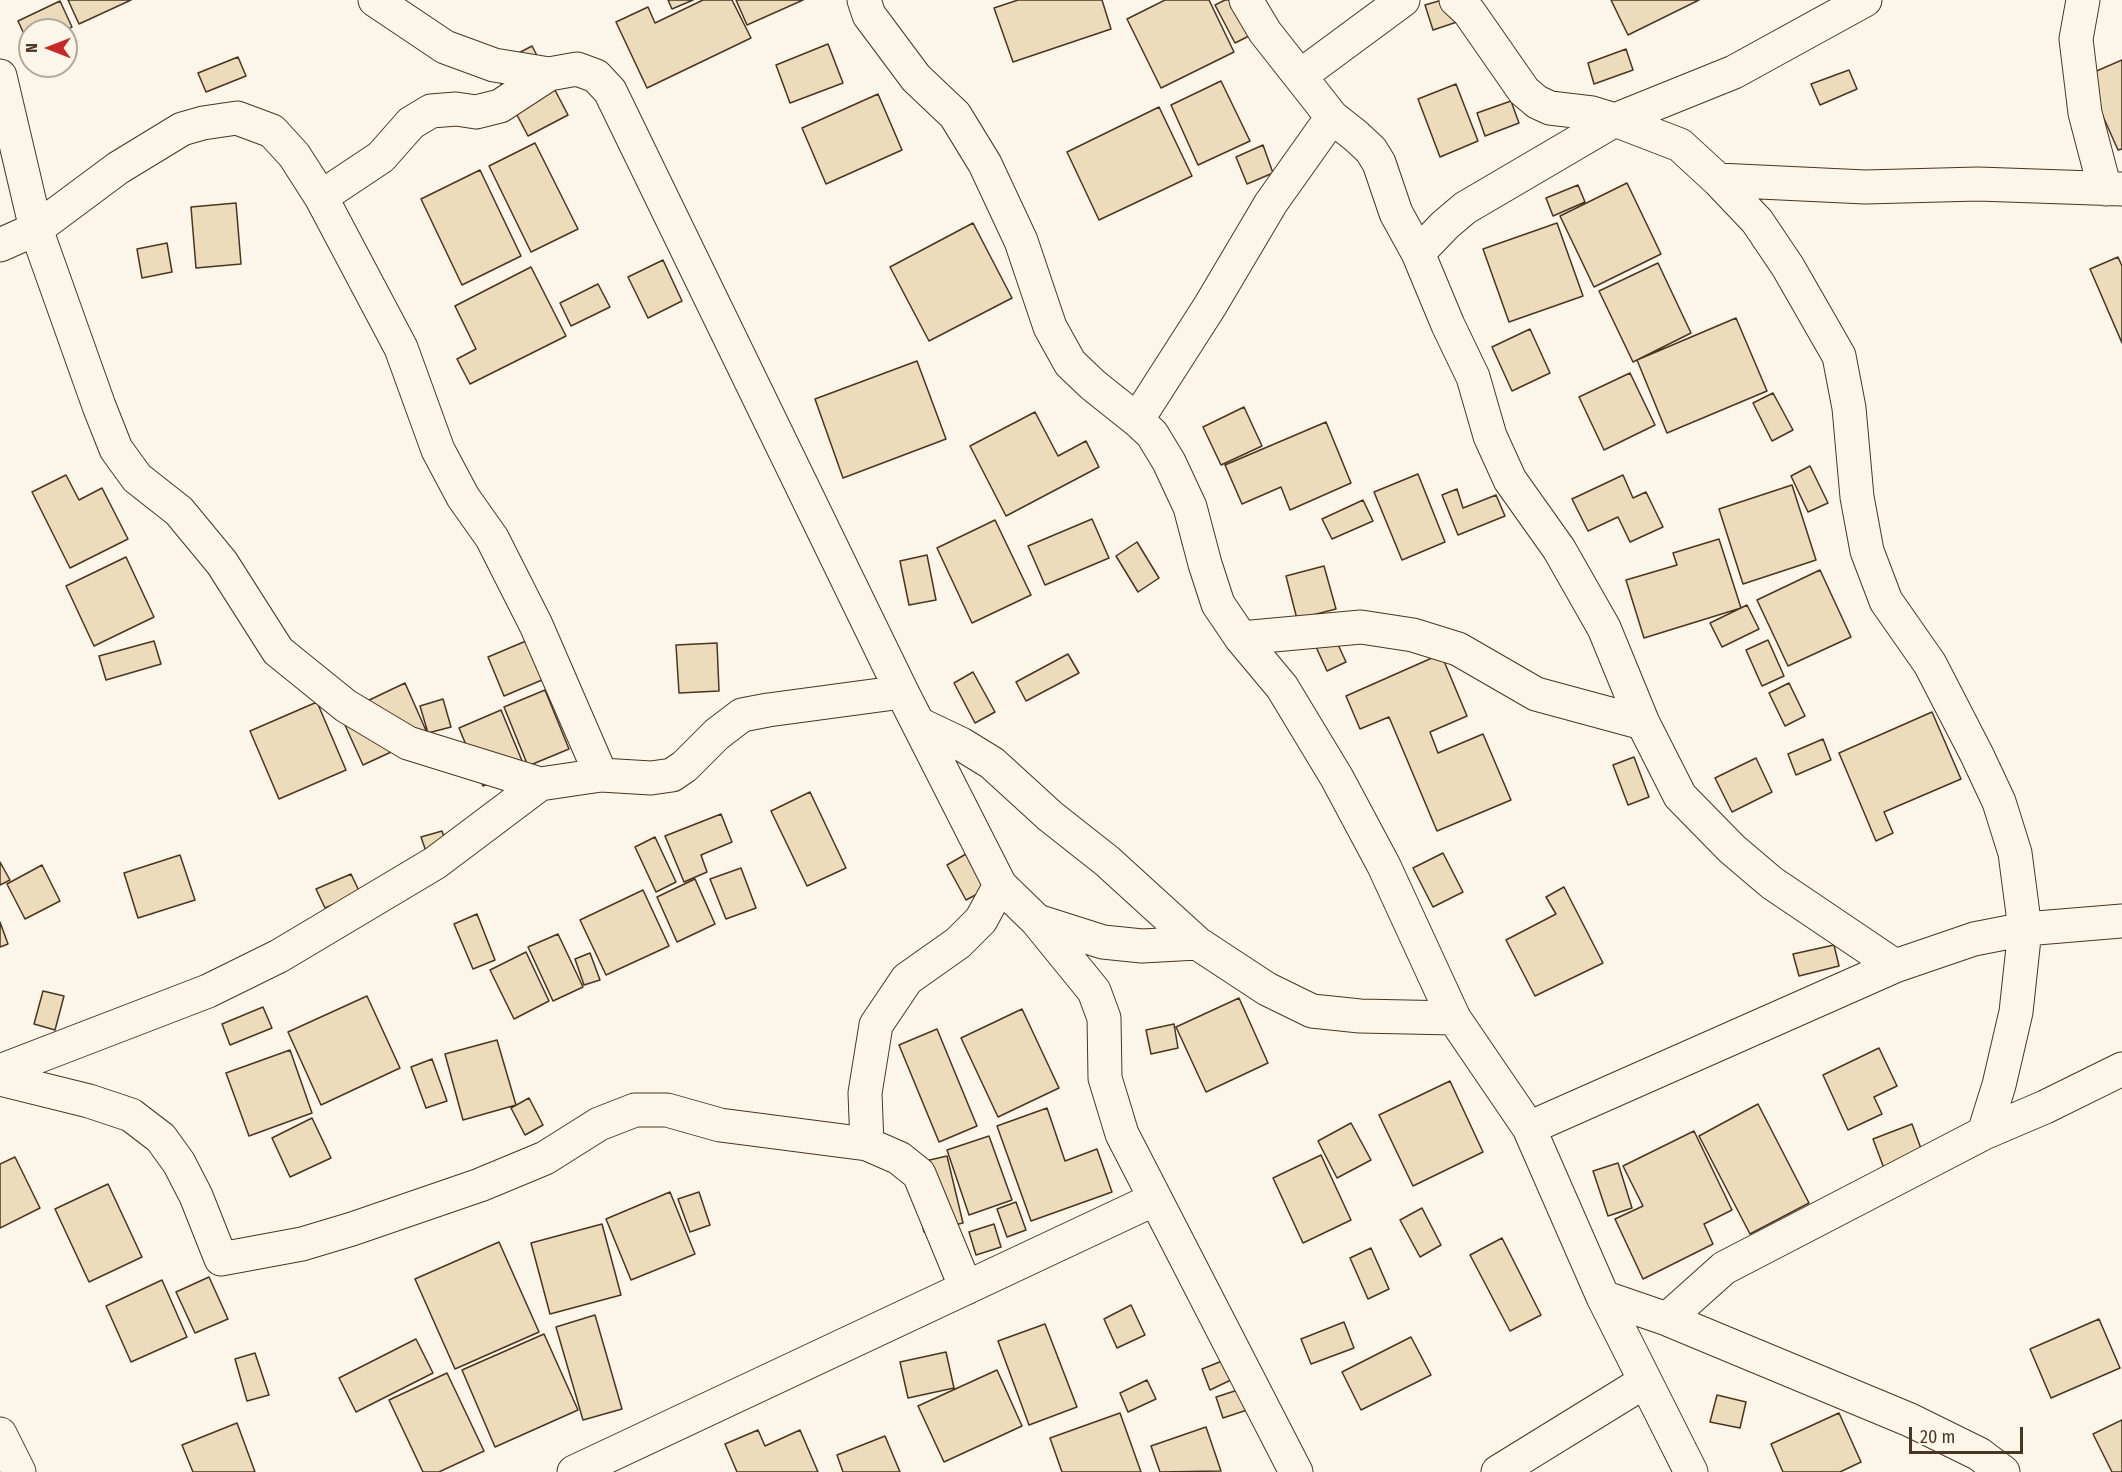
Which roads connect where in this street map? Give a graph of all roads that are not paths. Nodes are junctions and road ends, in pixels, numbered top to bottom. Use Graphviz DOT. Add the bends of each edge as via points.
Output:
graph roads {
  1 [pos="375,0"];
  2 [pos="864,0"];
  3 [pos="1246,0"];
  4 [pos="1403,0"];
  5 [pos="1456,0"];
  6 [pos="1865,0"];
  7 [pos="2084,0"];
  8 [pos="549,74"];
  9 [pos="0,76"];
  10 [pos="1300,76"];
  11 [pos="1332,117"];
  12 [pos="1615,120"];
  13 [pos="1718,180"];
  14 [pos="2114,189"];
  15 [pos="321,197"];
  16 [pos="36,229"];
  17 [pos="0,245"];
  18 [pos="1418,253"];
  19 [pos="1137,420"];
  20 [pos="1242,638"];
  21 [pos="902,692"];
  22 [pos="1643,723"];
  23 [pos="919,724"];
  24 [pos="601,775"];
  25 [pos="540,784"];
  26 [pos="1000,885"];
  27 [pos="1037,921"];
  28 [pos="2122,921"];
  29 [pos="2025,929"];
  30 [pos="1197,943"];
  31 [pos="1895,966"];
  32 [pos="1454,1018"];
  33 [pos="2122,1070"];
  34 [pos="0,1071"];
  35 [pos="0,1079"];
  36 [pos="1529,1128"];
  37 [pos="1984,1132"];
  38 [pos="867,1144"];
  39 [pos="1155,1199"];
  40 [pos="966,1288"];
  41 [pos="1603,1297"];
  42 [pos="1666,1319"];
  43 [pos="1644,1382"];
  44 [pos="0,1434"];
  45 [pos="19,1472"];
  46 [pos="574,1472"];
  47 [pos="1296,1472"];
  48 [pos="1498,1472"];
  49 [pos="1690,1472"];
  50 [pos="2003,1472"];
  1 -- 8 [label="street" via="445,47 494,65"];
  2 -- 19 [label="street" via="869,15 916,78 955,115 985,164 1021,241 1050,327 1070,363"];
  3 -- 10 [label="street" via="1265,32"];
  4 -- 10 [label="street"];
  5 -- 12 [label="street" via="1469,12 1524,91 1537,102"];
  6 -- 12 [label="street" via="1734,72"];
  7 -- 14 [label="street" via="2076,39 2085,113"];
  8 -- 15 [label="street" via="500,106 476,112 431,111 411,123 381,157"];
  8 -- 21 [label="street" via="577,69 596,76 610,91"];
  9 -- 16 [label="street"];
  10 -- 11 [label="street"];
  11 -- 18 [label="street" via="1371,150 1396,213"];
  11 -- 19 [label="street" via="1271,203"];
  12 -- 13 [label="street" via="1680,146"];
  12 -- 18 [label="street" via="1465,208"];
  13 -- 14 [label="street" via="1865,187 1977,184"];
  13 -- 29 [label="street" via="1757,221 1839,356 1867,551 1886,602 1930,664 1999,802 2015,854"];
  15 -- 16 [label="street" via="294,155 272,131 237,118 182,129 118,168"];
  15 -- 24 [label="street" via="401,348 438,450 492,538 536,625"];
  16 -- 17 [label="street"];
  16 -- 25 [label="street" via="116,449 137,478 180,511 222,563 278,651 346,706 408,743"];
  18 -- 22 [label="street" via="1473,376 1490,436 1510,480 1559,549 1604,628"];
  19 -- 20 [label="street" via="1152,434 1169,462 1190,507 1218,604"];
  20 -- 22 [label="street" via="1361,627 1413,635 1458,650 1536,694"];
  20 -- 32 [label="street" via="1282,687 1337,778 1384,866"];
  21 -- 23 [label="street"];
  21 -- 24 [label="street" via="742,715 672,775"];
  22 -- 31 [label="street" via="1680,796 1732,849 1772,883"];
  23 -- 26 [label="street"];
  23 -- 30 [label="street" via="992,764"];
  24 -- 25 [label="street"];
  25 -- 34 [label="street" via="435,863 279,956 208,991"];
  26 -- 27 [label="street"];
  26 -- 38 [label="street" via="981,920 958,943 907,979 876,1025 865,1092"];
  27 -- 30 [label="street" via="1103,942 1142,946"];
  27 -- 39 [label="street" via="1100,1003 1109,1089 1122,1134"];
  28 -- 29 [label="street"];
  29 -- 31 [label="street" via="1974,939"];
  29 -- 37 [label="street" via="2016,1012"];
  30 -- 32 [label="street" via="1267,989 1312,1011"];
  31 -- 36 [label="street"];
  32 -- 36 [label="street"];
  33 -- 37 [label="street"];
  35 -- 38 [label="street" via="131,1115 161,1138 192,1188 222,1259 302,1244 480,1185 545,1158 599,1124 635,1110 667,1110 720,1125"];
  36 -- 41 [label="street"];
  37 -- 42 [label="street" via="1724,1268"];
  38 -- 40 [label="street" via="898,1158 919,1174"];
  39 -- 40 [label="street"];
  39 -- 47 [label="street"];
  40 -- 46 [label="street"];
  41 -- 42 [label="street"];
  41 -- 43 [label="street"];
  42 -- 50 [label="street" via="1910,1420 1979,1454"];
  43 -- 48 [label="street"];
  43 -- 49 [label="street"];
  44 -- 45 [label="street"];
}
